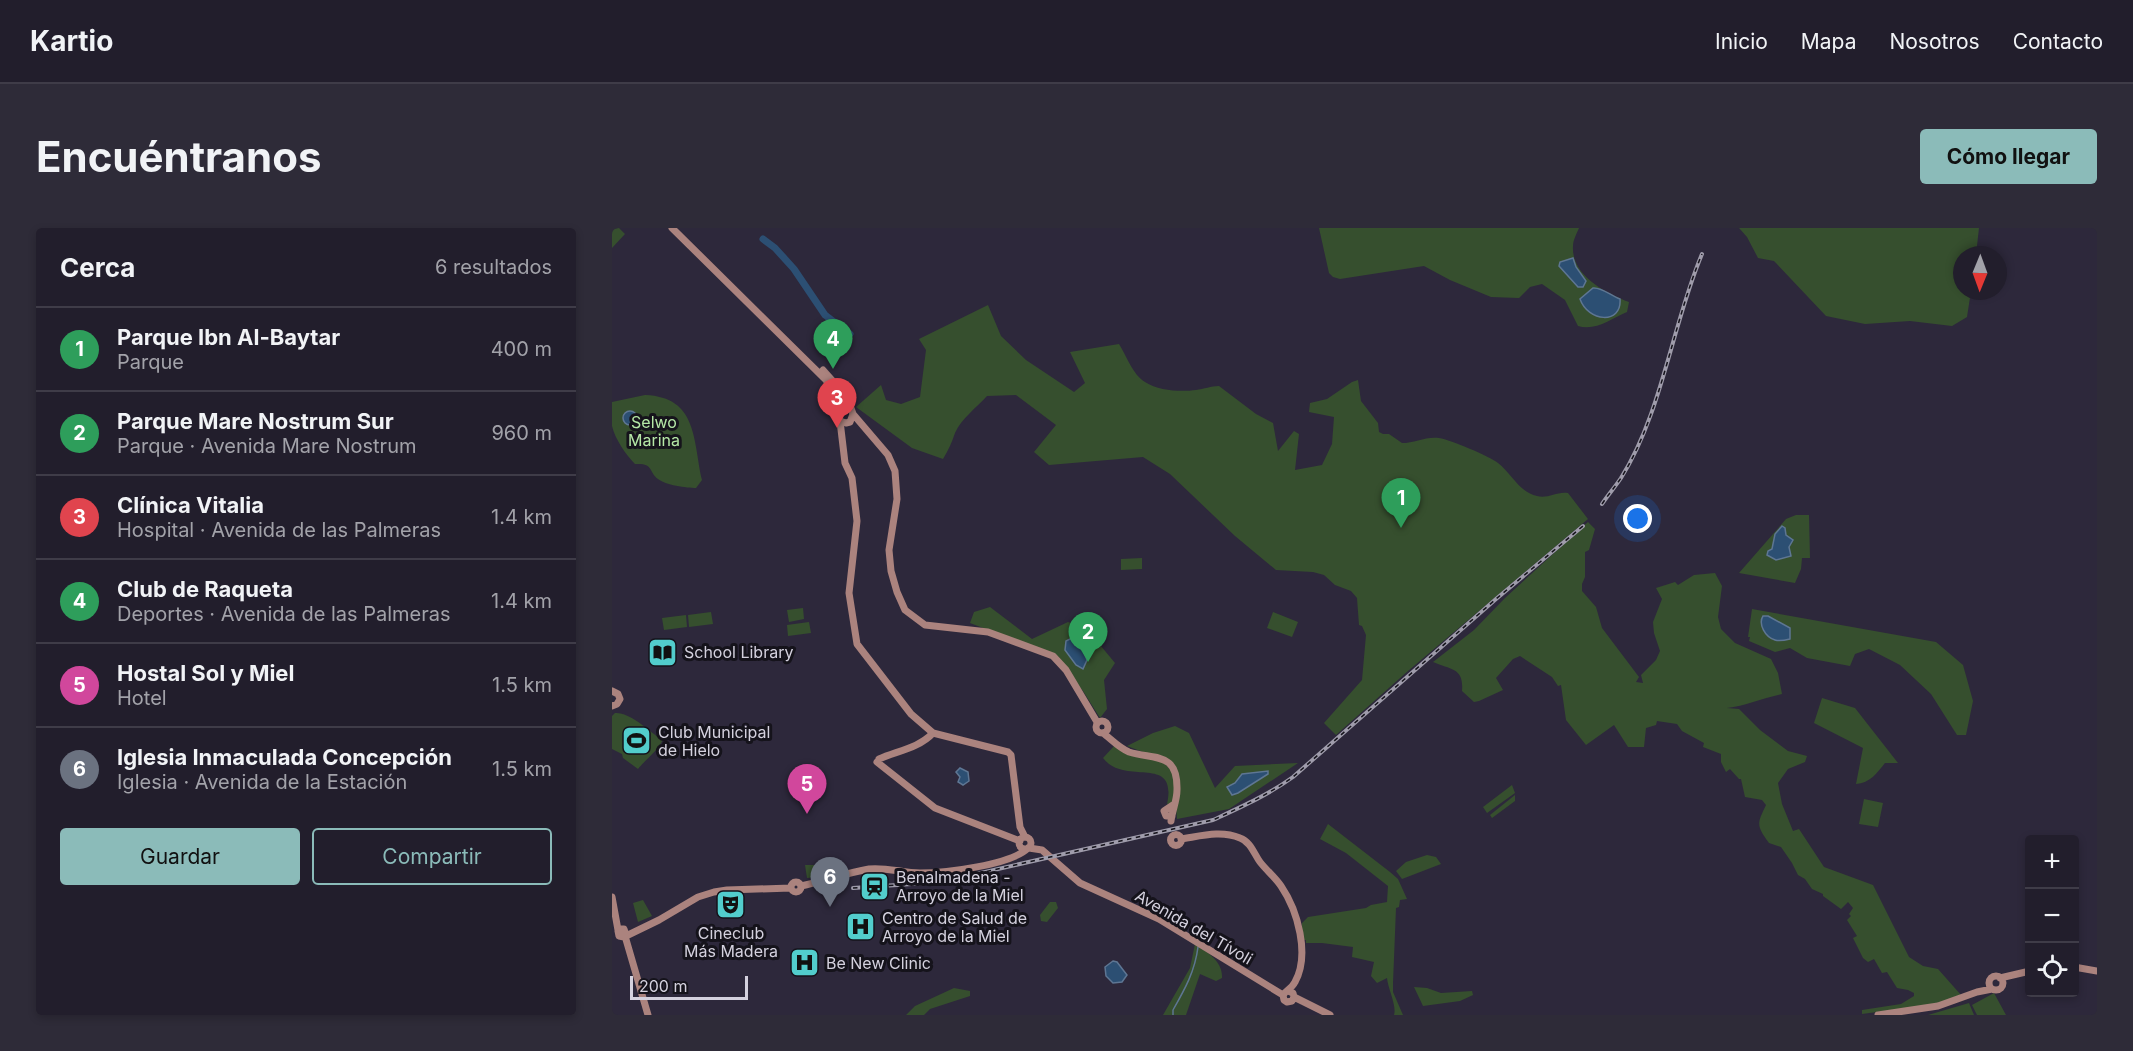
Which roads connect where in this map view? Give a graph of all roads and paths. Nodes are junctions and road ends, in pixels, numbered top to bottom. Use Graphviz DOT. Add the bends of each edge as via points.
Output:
graph roads {
  1 [pos="674,228"];
  2 [pos="839,388"];
  3 [pos="833,395"];
  4 [pos="853,414"];
  5 [pos="846,422"];
  6 [pos="867,430"];
  7 [pos="612,692"];
  8 [pos="612,706"];
  9 [pos="933,733"];
  10 [pos="1025,843"];
  11 [pos="612,897"];
  12 [pos="620,933"];
  13 [pos="2079,968"];
  14 [pos="2097,971"];
  15 [pos="2025,973"];
  16 [pos="2001,981"];
  17 [pos="1991,986"];
  18 [pos="1289,995"];
  19 [pos="648,1015"];
  20 [pos="1330,1015"];
  21 [pos="1878,1015"];
  1 -- 2 [label="street"];
  1 -- 3 [label="street" via="826,380"];
  2 -- 3 [label="street"];
  2 -- 4 [label="street" via="846,393"];
  3 -- 5 [label="street"];
  4 -- 5 [label="street"];
  4 -- 6 [label="street"];
  5 -- 6 [label="street"];
  5 -- 9 [label="street" via="842,431 845,464 852,478 858,521 849,592 857,644 911,714"];
  6 -- 18 [label="street" via="888,455 895,471 897,499 891,571 905,610 925,625 988,632 1053,656 1066,670 1097,722 1096,730 1129,752 1162,758 1170,765 1177,781 1171,813 1174,835 1181,840 1217,834 1242,839 1281,886 1296,917 1302,955"];
  7 -- 8 [label="street" via="620,697"];
  9 -- 10 [label="street" via="1011,755"];
  9 -- 10 [label="street" via="909,749 897,750 878,760 935,808"];
  10 -- 12 [label="street" via="1016,856 979,867 920,873 870,869 801,886 796,892 791,888 714,892 634,932"];
  10 -- 18 [label="street, Avenida del Tívoli" via="1043,852 1080,883 1159,919"];
  11 -- 12 [label="street"];
  12 -- 19 [label="street"];
  13 -- 14 [label="street"];
  15 -- 16 [label="street"];
  16 -- 17 [label="street" via="1999,989"];
  16 -- 17 [label="street" via="1995,976"];
  17 -- 21 [label="street" via="1938,1006"];
  18 -- 20 [label="street, Avenida del Tívoli"];
}
